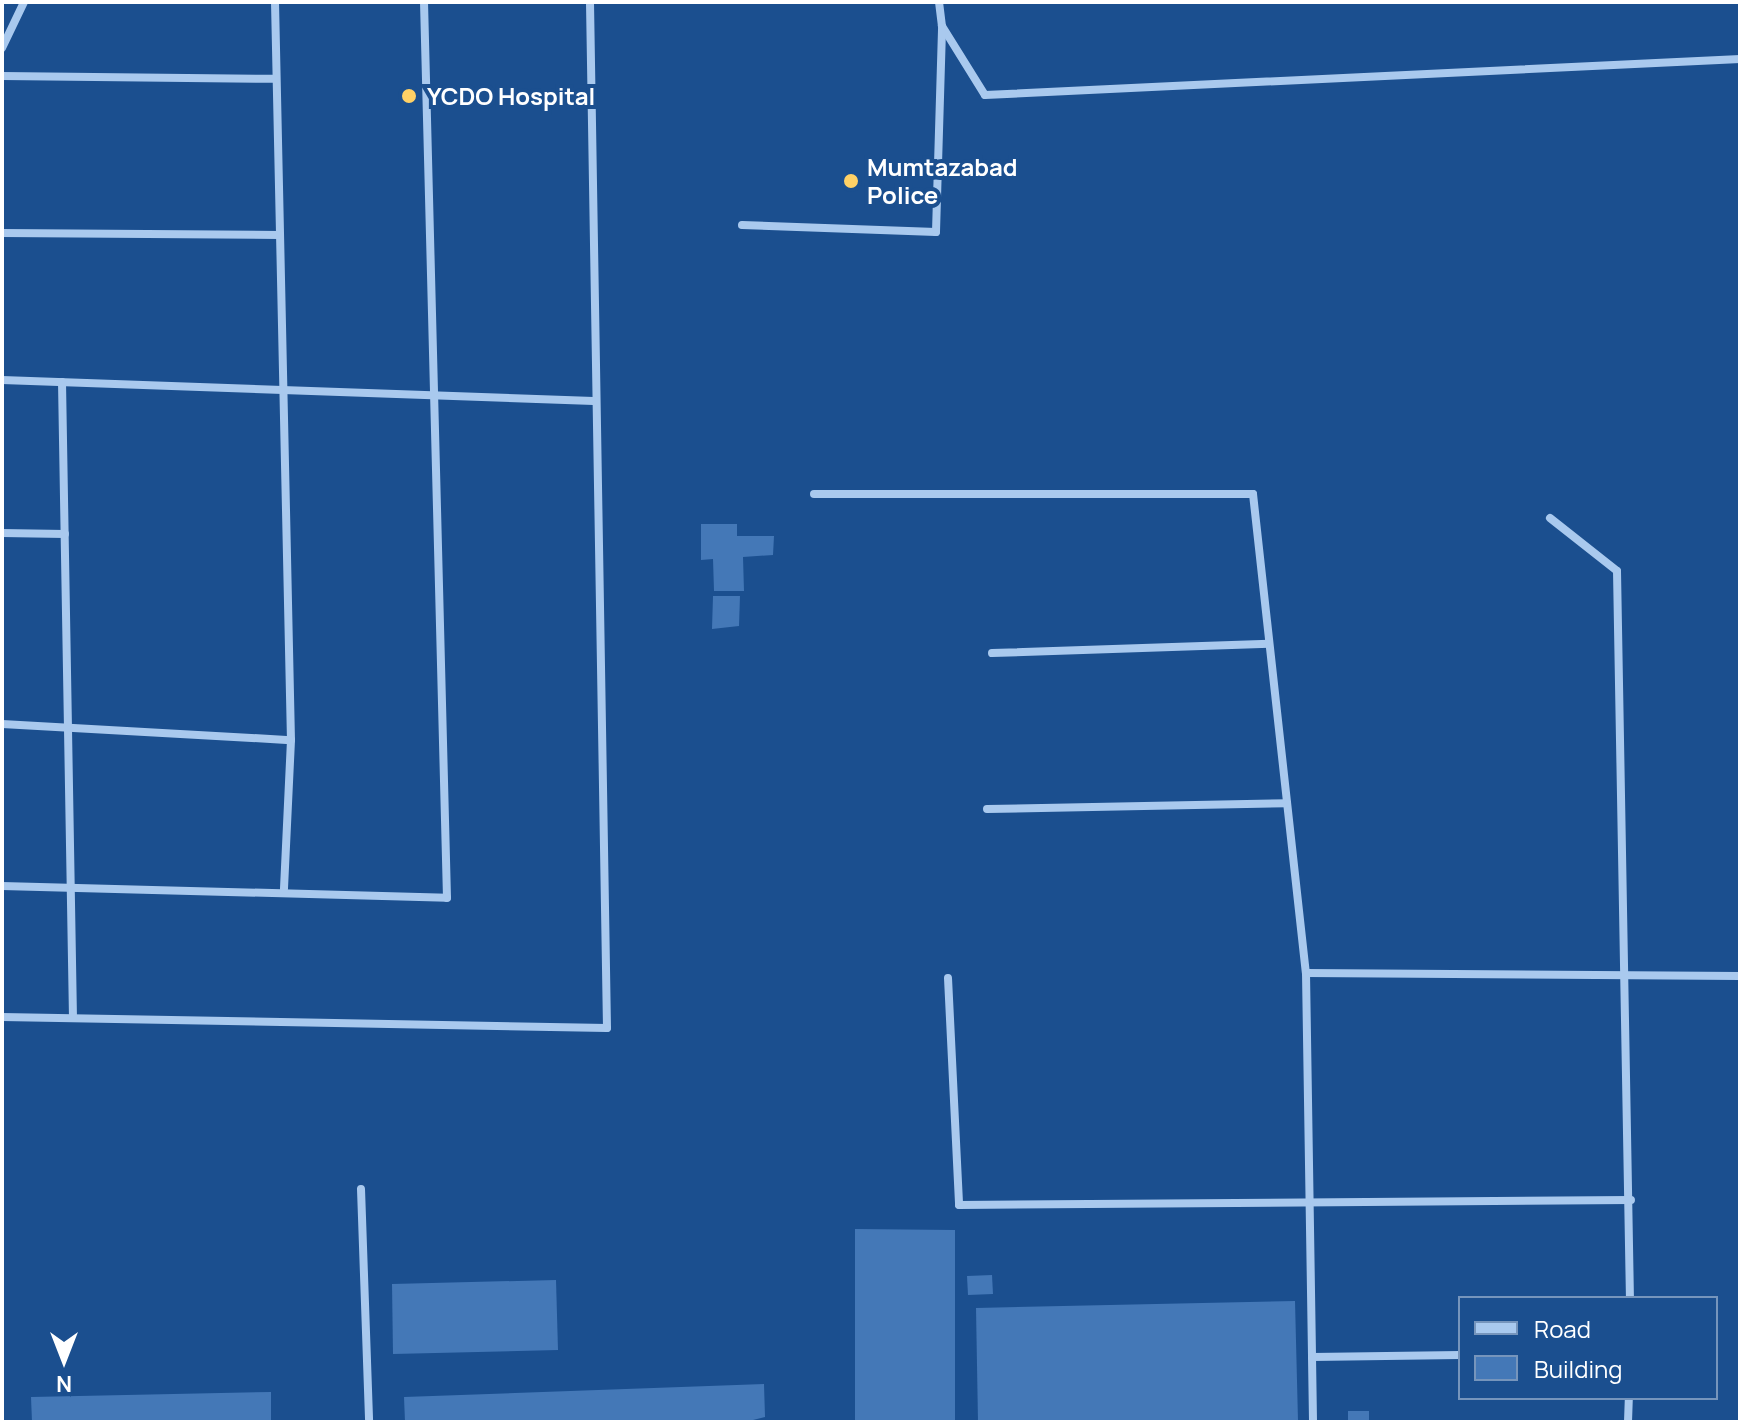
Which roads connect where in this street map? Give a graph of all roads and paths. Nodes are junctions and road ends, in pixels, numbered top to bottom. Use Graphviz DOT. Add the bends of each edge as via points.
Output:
graph roads {
  1 [pos="24,2"];
  2 [pos="275,2"];
  3 [pos="424,2"];
  4 [pos="590,2"];
  5 [pos="939,2"];
  6 [pos="942,26"];
  7 [pos="2,48"];
  8 [pos="1740,59"];
  9 [pos="2,76"];
  10 [pos="276,79"];
  11 [pos="742,225"];
  12 [pos="2,233"];
  13 [pos="280,235"];
  14 [pos="2,380"];
  15 [pos="62,382"];
  16 [pos="285,390"];
  17 [pos="434,396"];
  18 [pos="594,401"];
  19 [pos="814,494"];
  20 [pos="1550,518"];
  21 [pos="2,533"];
  22 [pos="65,534"];
  23 [pos="1269,644"];
  24 [pos="992,653"];
  25 [pos="67,722"];
  26 [pos="2,724"];
  27 [pos="291,740"];
  28 [pos="1287,803"];
  29 [pos="987,809"];
  30 [pos="2,886"];
  31 [pos="74,887"];
  32 [pos="284,889"];
  33 [pos="1306,973"];
  34 [pos="1627,976"];
  35 [pos="1740,976"];
  36 [pos="948,978"];
  37 [pos="2,1017"];
  38 [pos="73,1018"];
  39 [pos="361,1189"];
  40 [pos="1631,1200"];
  41 [pos="1309,1204"];
  42 [pos="1630,1296"];
  43 [pos="1458,1355"];
  44 [pos="1312,1357"];
  45 [pos="1629,1400"];
  46 [pos="369,1422"];
  47 [pos="1313,1422"];
  48 [pos="1628,1422"];
  1 -- 7 [label="street"];
  2 -- 10 [label="street"];
  3 -- 17 [label="street"];
  4 -- 18 [label="street"];
  5 -- 6 [label="street"];
  6 -- 8 [label="street" via="985,95"];
  6 -- 11 [label="street" via="936,232"];
  9 -- 10 [label="street"];
  10 -- 13 [label="street"];
  12 -- 13 [label="street"];
  13 -- 16 [label="street"];
  14 -- 15 [label="street"];
  15 -- 16 [label="street"];
  15 -- 22 [label="street"];
  16 -- 17 [label="street"];
  16 -- 27 [label="street"];
  17 -- 18 [label="street"];
  17 -- 32 [label="street" via="447,898"];
  18 -- 38 [label="street" via="607,1028"];
  19 -- 23 [label="street" via="1253,494"];
  20 -- 34 [label="street" via="1617,571"];
  21 -- 22 [label="street"];
  22 -- 25 [label="street"];
  23 -- 24 [label="street"];
  23 -- 28 [label="street"];
  25 -- 26 [label="street"];
  25 -- 27 [label="street"];
  25 -- 31 [label="street"];
  27 -- 32 [label="street"];
  28 -- 29 [label="street"];
  28 -- 33 [label="street"];
  30 -- 31 [label="street"];
  31 -- 32 [label="street"];
  31 -- 38 [label="street"];
  33 -- 34 [label="street"];
  33 -- 41 [label="street"];
  34 -- 35 [label="street"];
  34 -- 40 [label="street"];
  36 -- 41 [label="street" via="959,1205"];
  37 -- 38 [label="street"];
  39 -- 46 [label="street"];
  40 -- 41 [label="street"];
  40 -- 42 [label="street"];
  41 -- 44 [label="street"];
  43 -- 44 [label="street"];
  44 -- 47 [label="street"];
  45 -- 48 [label="street"];
}
